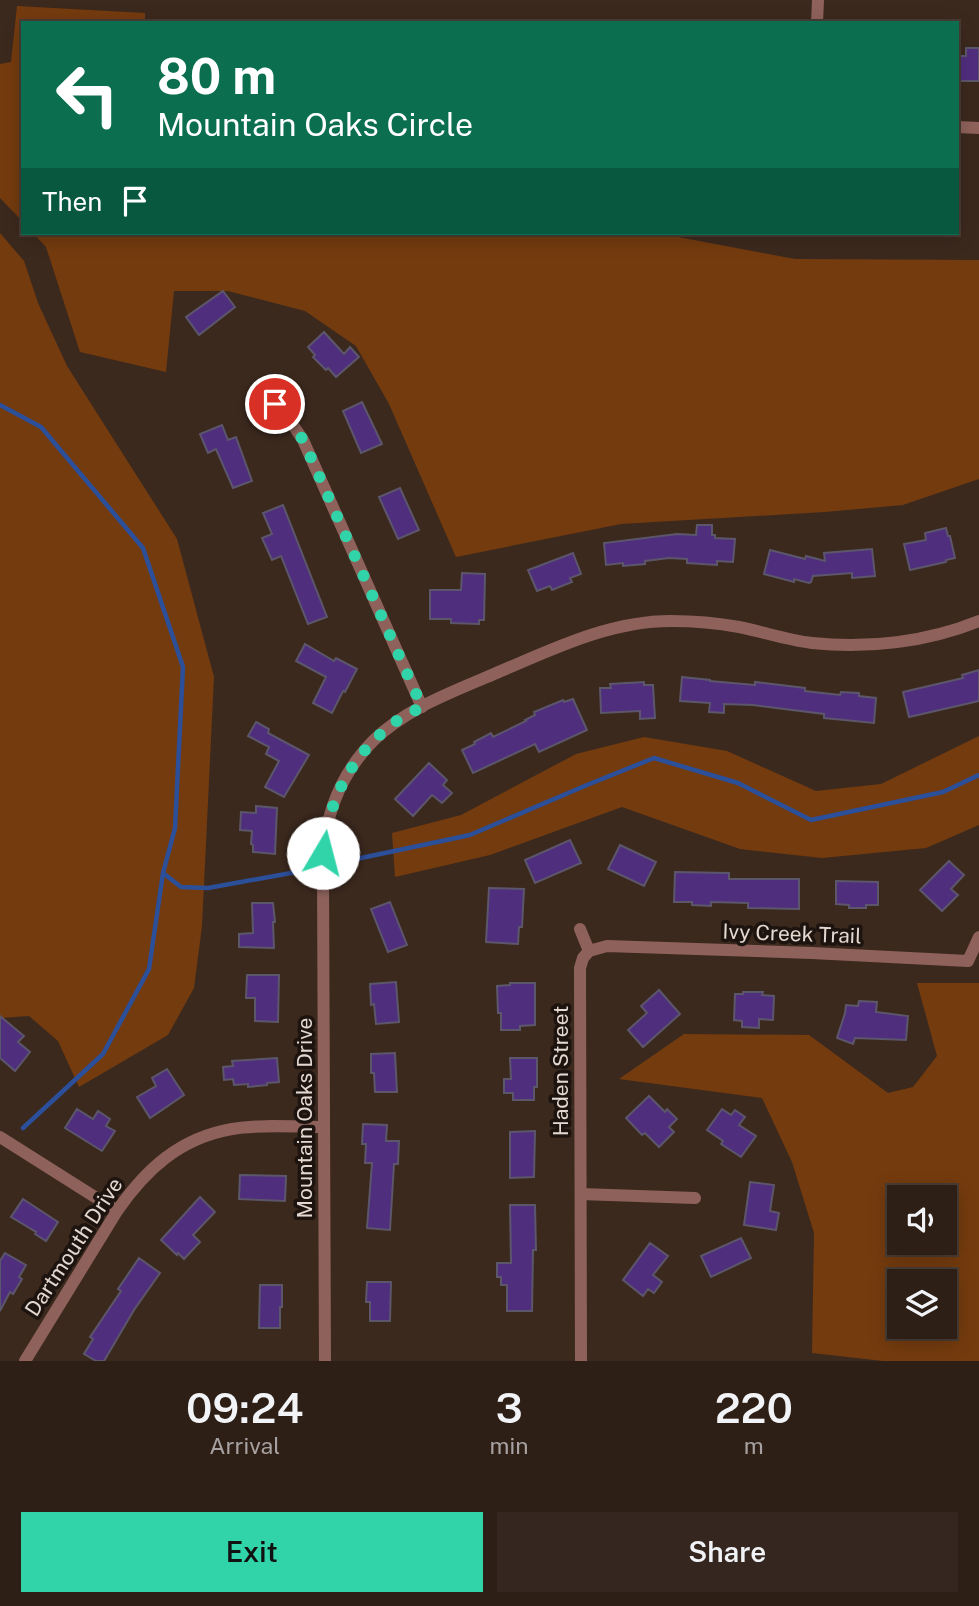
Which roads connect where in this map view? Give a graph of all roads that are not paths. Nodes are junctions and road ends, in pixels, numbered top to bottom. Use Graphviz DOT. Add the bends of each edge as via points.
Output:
graph roads {
  1 [pos="818,0"];
  2 [pos="817,21"];
  3 [pos="959,127"];
  4 [pos="979,128"];
  5 [pos="275,404"];
  6 [pos="979,621"];
  7 [pos="422,707"];
  8 [pos="323,853"];
  9 [pos="323,874"];
  10 [pos="580,929"];
  11 [pos="979,937"];
  12 [pos="589,951"];
  13 [pos="324,1127"];
  14 [pos="0,1137"];
  15 [pos="580,1194"];
  16 [pos="695,1198"];
  17 [pos="117,1211"];
  18 [pos="25,1361"];
  19 [pos="325,1361"];
  20 [pos="581,1361"];
  1 -- 2 [label="street"];
  3 -- 4 [label="street"];
  5 -- 7 [label="street" via="303,440"];
  6 -- 7 [label="street" via="912,640 849,645 812,643 712,624 631,624 567,643"];
  7 -- 8 [label="street" via="398,719 349,770 330,813"];
  9 -- 13 [label="street, Mountain Oaks Drive"];
  10 -- 12 [label="street"];
  11 -- 12 [label="street, Ivy Creek Trail" via="968,961 607,946"];
  12 -- 15 [label="street, Haden Street" via="580,968"];
  13 -- 17 [label="street, Dartmouth Drive" via="233,1129 187,1144 145,1174"];
  13 -- 19 [label="street, Mountain Oaks Drive"];
  14 -- 17 [label="street"];
  15 -- 16 [label="street"];
  15 -- 20 [label="street, Haden Street"];
  17 -- 18 [label="street, Dartmouth Drive"];
}
